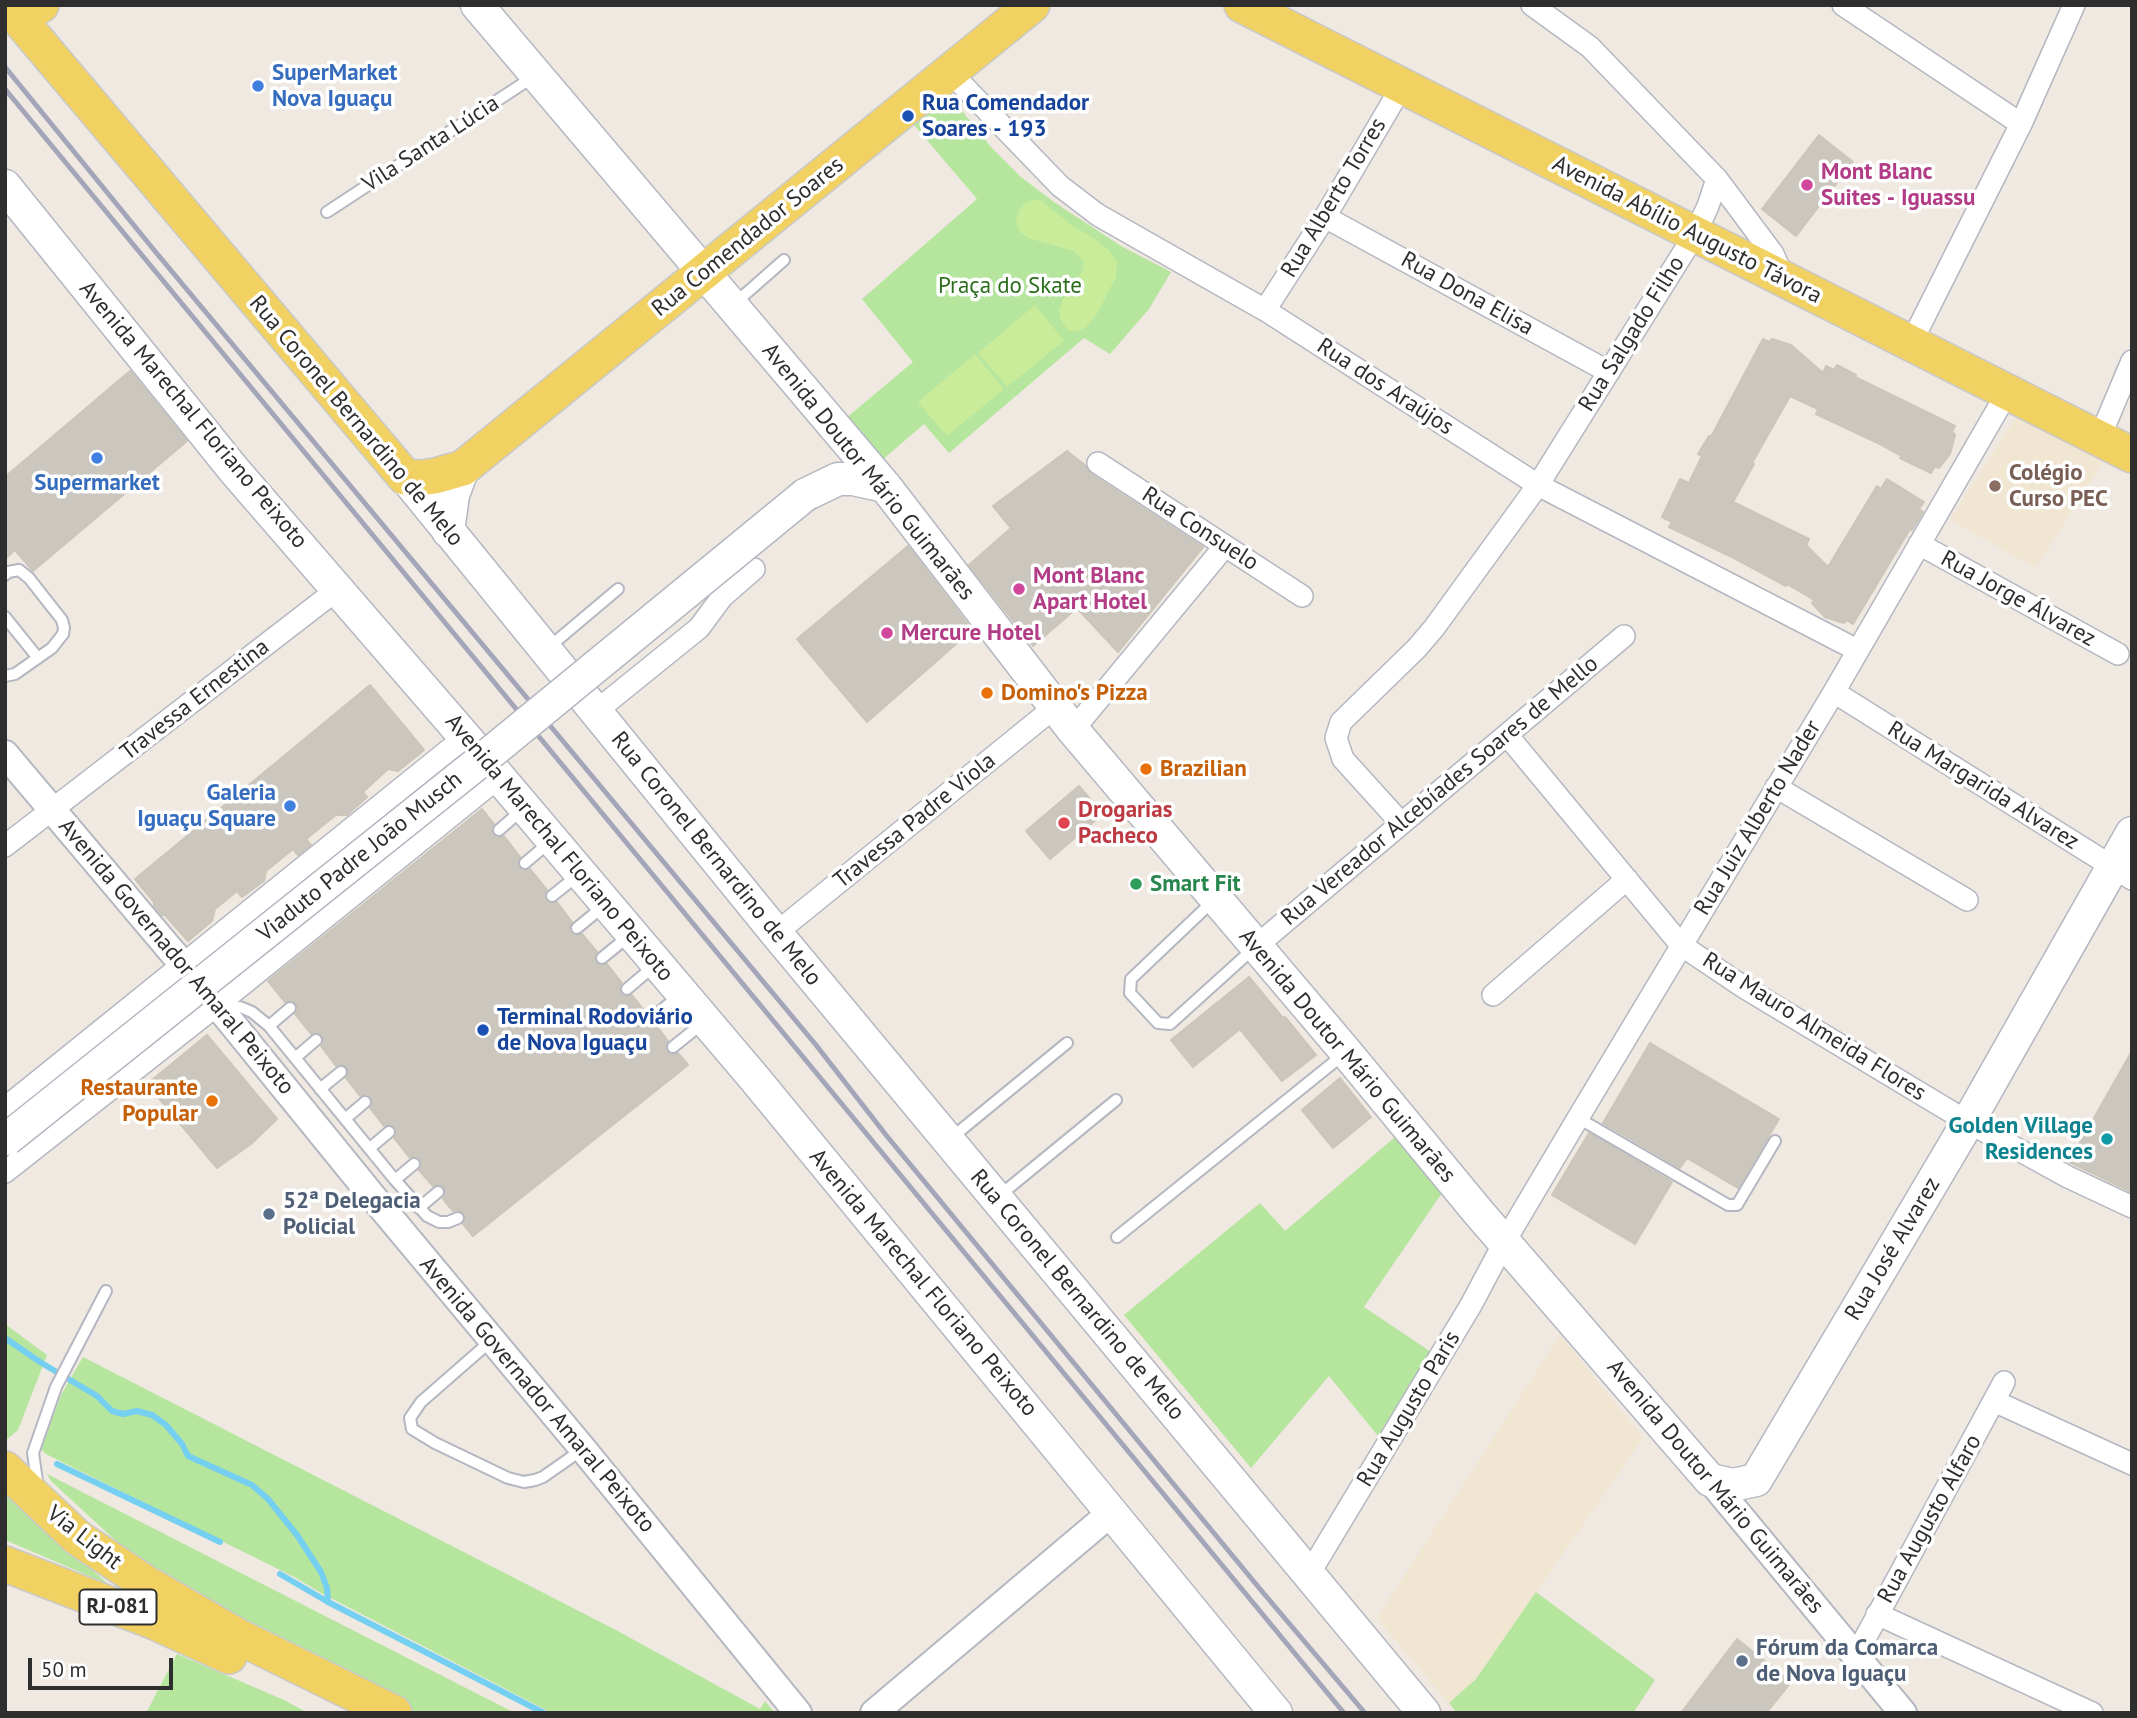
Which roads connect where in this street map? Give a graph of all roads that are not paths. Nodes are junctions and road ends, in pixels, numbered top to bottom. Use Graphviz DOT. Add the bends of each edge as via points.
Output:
graph roads {
  1 [pos="477,5"];
  2 [pos="1032,5"];
  3 [pos="1242,5"];
  4 [pos="1532,5"];
  5 [pos="1843,5"];
  6 [pos="2074,5"];
  7 [pos="22,10"];
  8 [pos="950,72"];
  9 [pos="536,75"];
  10 [pos="1402,86"];
  11 [pos="2021,124"];
  12 [pos="1717,179"];
  13 [pos="5,186"];
  14 [pos="327,212"];
  15 [pos="1325,216"];
  16 [pos="1695,234"];
  17 [pos="783,260"];
  18 [pos="704,274"];
  19 [pos="1784,279"];
  20 [pos="732,306"];
  21 [pos="1265,310"];
  22 [pos="1911,343"];
  23 [pos="2132,361"];
  24 [pos="1609,372"];
  25 [pos="2007,393"];
  26 [pos="827,418"];
  27 [pos="2099,439"];
  28 [pos="2132,455"];
  29 [pos="1098,463"];
  30 [pos="463,468"];
  31 [pos="405,477"];
  32 [pos="1538,485"];
  33 [pos="885,486"];
  34 [pos="808,493"];
  35 [pos="447,531"];
  36 [pos="1919,544"];
  37 [pos="1225,546"];
  38 [pos="754,569"];
  39 [pos="5,575"];
  40 [pos="338,589"];
  41 [pos="618,589"];
  42 [pos="1302,596"];
  43 [pos="5,617"];
  44 [pos="1624,636"];
  45 [pos="545,650"];
  46 [pos="1857,650"];
  47 [pos="2118,654"];
  48 [pos="38,658"];
  49 [pos="5,676"];
  50 [pos="1834,692"];
  51 [pos="596,712"];
  52 [pos="1064,719"];
  53 [pos="1507,735"];
  54 [pos="465,737"];
  55 [pos="5,754"];
  56 [pos="499,777"];
  57 [pos="1776,787"];
  58 [pos="525,808"];
  59 [pos="52,810"];
  60 [pos="1401,823"];
  61 [pos="499,830"];
  62 [pos="2132,833"];
  63 [pos="552,840"];
  64 [pos="5,846"];
  65 [pos="525,863"];
  66 [pos="580,873"];
  67 [pos="2122,873"];
  68 [pos="1627,879"];
  69 [pos="552,896"];
  70 [pos="1215,899"];
  71 [pos="1967,900"];
  72 [pos="606,904"];
  73 [pos="577,928"];
  74 [pos="776,933"];
  75 [pos="631,934"];
  76 [pos="1681,945"];
  77 [pos="1255,947"];
  78 [pos="602,958"];
  79 [pos="183,964"];
  80 [pos="657,964"];
  81 [pos="627,989"];
  82 [pos="682,994"];
  83 [pos="1493,995"];
  84 [pos="217,1005"];
  85 [pos="290,1008"];
  86 [pos="651,1019"];
  87 [pos="705,1021"];
  88 [pos="269,1026"];
  89 [pos="316,1040"];
  90 [pos="1067,1043"];
  91 [pos="673,1047"];
  92 [pos="1346,1052"];
  93 [pos="295,1058"];
  94 [pos="341,1072"];
  95 [pos="320,1089"];
  96 [pos="1116,1100"];
  97 [pos="365,1102"];
  98 [pos="5,1108"];
  99 [pos="1578,1118"];
  100 [pos="345,1119"];
  101 [pos="1968,1122"];
  102 [pos="389,1132"];
  103 [pos="6,1140"];
  104 [pos="948,1140"];
  105 [pos="1775,1141"];
  106 [pos="370,1148"];
  107 [pos="414,1164"];
  108 [pos="5,1172"];
  109 [pos="395,1180"];
  110 [pos="438,1192"];
  111 [pos="996,1198"];
  112 [pos="2132,1207"];
  113 [pos="419,1208"];
  114 [pos="458,1218"];
  115 [pos="1117,1237"];
  116 [pos="1506,1241"];
  117 [pos="106,1291"];
  118 [pos="492,1340"];
  119 [pos="583,1449"];
  120 [pos="16,1461"];
  121 [pos="2132,1464"];
  122 [pos="1710,1480"];
  123 [pos="1756,1480"];
  124 [pos="1112,1512"];
  125 [pos="1746,1521"];
  126 [pos="5,1564"];
  127 [pos="1309,1574"];
  128 [pos="1877,1614"];
  129 [pos="1856,1656"];
  130 [pos="346,1713"];
  131 [pos="394,1713"];
  132 [pos="798,1713"];
  133 [pos="874,1713"];
  134 [pos="1276,1713"];
  135 [pos="1423,1713"];
  136 [pos="1903,1713"];
  137 [pos="2092,1713"];
  1 -- 9 [label="main road, Avenida Doutor Mário Guimarães"];
  2 -- 8 [label="main road, Rua Comendador Soares"];
  3 -- 10 [label="main road, Avenida Abílio Augusto Távora"];
  4 -- 12 [label="street" via="1590,47"];
  5 -- 11 [label="street"];
  6 -- 11 [label="street"];
  7 -- 31 [label="main road, Rua Coronel Bernardino de Melo"];
  8 -- 18 [label="main road, Rua Comendador Soares"];
  8 -- 21 [label="street, Rua dos Araújos" via="1082,205"];
  9 -- 14 [label="lane, Vila Santa Lúcia"];
  9 -- 18 [label="main road, Avenida Doutor Mário Guimarães"];
  10 -- 15 [label="street, Rua Alberto Torres"];
  10 -- 16 [label="main road, Avenida Abílio Augusto Távora"];
  11 -- 22 [label="street"];
  12 -- 16 [label="street, Rua Salgado Filho"];
  12 -- 19 [label="street" via="1773,254"];
  13 -- 40 [label="main road, Avenida Marechal Floriano Peixoto" via="234,470"];
  15 -- 21 [label="street, Rua Alberto Torres"];
  15 -- 24 [label="street, Rua Dona Elisa"];
  16 -- 19 [label="main road, Avenida Abílio Augusto Távora"];
  16 -- 24 [label="street, Rua Salgado Filho"];
  17 -- 20 [label="lane"];
  18 -- 20 [label="main road, Avenida Doutor Mário Guimarães"];
  18 -- 30 [label="main road, Rua Comendador Soares"];
  19 -- 22 [label="main road, Avenida Abílio Augusto Távora"];
  20 -- 26 [label="main road, Avenida Doutor Mário Guimarães"];
  21 -- 32 [label="street, Rua dos Araújos"];
  22 -- 25 [label="main road, Avenida Abílio Augusto Távora"];
  23 -- 27 [label="street"];
  24 -- 32 [label="street, Rua Salgado Filho"];
  25 -- 27 [label="main road, Avenida Abílio Augusto Távora"];
  25 -- 36 [label="street, Rua Juiz Alberto Nader"];
  26 -- 33 [label="main road, Avenida Doutor Mário Guimarães"];
  26 -- 34 [label="main road, Viaduto Padre João Musch" via="831,452"];
  27 -- 28 [label="main road, Avenida Abílio Augusto Távora"];
  29 -- 37 [label="street, Rua Consuelo"];
  30 -- 31 [label="main road, Rua Comendador Soares" via="435,476"];
  30 -- 35 [label="main road"];
  31 -- 35 [label="main road, Rua Coronel Bernardino de Melo"];
  32 -- 46 [label="street, Rua dos Araújos"];
  32 -- 60 [label="street, Rua Salgado Filho" via="1434,628 1341,722 1336,738 1343,759"];
  33 -- 34 [label="main road, Viaduto Padre João Musch" via="845,479"];
  33 -- 52 [label="main road, Avenida Doutor Mário Guimarães"];
  34 -- 103 [label="main road, Viaduto Padre João Musch, bridge"];
  35 -- 45 [label="main road, Rua Coronel Bernardino de Melo"];
  36 -- 46 [label="street, Rua Juiz Alberto Nader"];
  36 -- 47 [label="street, Rua Jorge Álvarez"];
  37 -- 42 [label="street, Rua Consuelo"];
  37 -- 52 [label="street, Travessa Padre Viola"];
  38 -- 51 [label="street" via="722,597 699,628"];
  39 -- 48 [label="lane" via="19,570 62,620 59,640"];
  40 -- 54 [label="main road, Avenida Marechal Floriano Peixoto"];
  40 -- 59 [label="street, Travessa Ernestina"];
  41 -- 45 [label="lane"];
  43 -- 48 [label="lane"];
  44 -- 53 [label="street, Rua Vereador Alcebíades Soares de Mello"];
  45 -- 51 [label="main road, Rua Coronel Bernardino de Melo"];
  46 -- 50 [label="street, Rua Juiz Alberto Nader"];
  48 -- 49 [label="lane"];
  50 -- 57 [label="street, Rua Juiz Alberto Nader"];
  50 -- 67 [label="street, Rua Margarida Alvarez"];
  51 -- 74 [label="main road, Rua Coronel Bernardino de Melo"];
  52 -- 70 [label="main road, Avenida Doutor Mário Guimarães"];
  52 -- 74 [label="street, Travessa Padre Viola"];
  53 -- 60 [label="street, Rua Vereador Alcebíades Soares de Mello"];
  53 -- 68 [label="street, Rua Mauro Almeida Flores"];
  54 -- 56 [label="main road, Avenida Marechal Floriano Peixoto"];
  54 -- 79 [label="street"];
  55 -- 59 [label="street, Avenida Governador Amaral Peixoto"];
  56 -- 58 [label="main road, Avenida Marechal Floriano Peixoto"];
  56 -- 84 [label="street"];
  57 -- 71 [label="street"];
  57 -- 76 [label="street, Rua Juiz Alberto Nader"];
  58 -- 61 [label="lane"];
  58 -- 63 [label="main road, Avenida Marechal Floriano Peixoto"];
  59 -- 64 [label="street, Travessa Ernestina"];
  59 -- 79 [label="street, Avenida Governador Amaral Peixoto"];
  60 -- 77 [label="street, Rua Vereador Alcebíades Soares de Mello"];
  62 -- 67 [label="main road, Rua José Alvarez"];
  63 -- 65 [label="lane"];
  63 -- 66 [label="main road, Avenida Marechal Floriano Peixoto"];
  66 -- 69 [label="lane"];
  66 -- 72 [label="main road, Avenida Marechal Floriano Peixoto"];
  67 -- 101 [label="main road, Rua José Alvarez"];
  68 -- 76 [label="street, Rua Mauro Almeida Flores"];
  68 -- 83 [label="street"];
  70 -- 77 [label="main road, Avenida Doutor Mário Guimarães"];
  70 -- 77 [label="lane" via="1131,979 1130,993 1157,1023 1170,1024"];
  72 -- 73 [label="lane"];
  72 -- 75 [label="main road, Avenida Marechal Floriano Peixoto"];
  74 -- 104 [label="main road, Rua Coronel Bernardino de Melo"];
  75 -- 78 [label="lane"];
  75 -- 80 [label="main road, Avenida Marechal Floriano Peixoto"];
  76 -- 99 [label="street, Rua Juiz Alberto Nader"];
  76 -- 101 [label="street, Rua Mauro Almeida Flores"];
  77 -- 92 [label="main road, Avenida Doutor Mário Guimarães"];
  79 -- 84 [label="street, Avenida Governador Amaral Peixoto"];
  79 -- 98 [label="street"];
  80 -- 81 [label="lane"];
  80 -- 82 [label="main road, Avenida Marechal Floriano Peixoto"];
  82 -- 86 [label="lane"];
  82 -- 87 [label="main road, Avenida Marechal Floriano Peixoto"];
  84 -- 88 [label="lane" via="244,1008"];
  84 -- 108 [label="street"];
  84 -- 118 [label="street, Avenida Governador Amaral Peixoto"];
  85 -- 88 [label="lane"];
  87 -- 91 [label="lane"];
  87 -- 124 [label="main road, Avenida Marechal Floriano Peixoto"];
  88 -- 93 [label="lane"];
  89 -- 93 [label="lane"];
  90 -- 104 [label="lane"];
  92 -- 115 [label="lane"];
  92 -- 116 [label="main road, Avenida Doutor Mário Guimarães"];
  93 -- 95 [label="lane"];
  94 -- 95 [label="lane"];
  95 -- 100 [label="lane"];
  96 -- 111 [label="lane"];
  97 -- 100 [label="lane"];
  99 -- 105 [label="lane" via="1728,1205 1737,1205"];
  99 -- 116 [label="street, Rua Juiz Alberto Nader"];
  100 -- 106 [label="lane"];
  101 -- 112 [label="street, Rua Mauro Almeida Flores"];
  101 -- 123 [label="main road, Rua José Alvarez"];
  102 -- 106 [label="lane"];
  104 -- 111 [label="main road, Rua Coronel Bernardino de Melo"];
  106 -- 109 [label="lane"];
  107 -- 109 [label="lane"];
  109 -- 113 [label="lane"];
  110 -- 113 [label="lane"];
  111 -- 127 [label="main road, Rua Coronel Bernardino de Melo"];
  113 -- 114 [label="lane" via="439,1222"];
  116 -- 122 [label="main road, Avenida Doutor Mário Guimarães"];
  116 -- 127 [label="street, Rua Augusto Paris"];
  117 -- 120 [label="lane"];
  118 -- 119 [label="street, Avenida Governador Amaral Peixoto"];
  118 -- 119 [label="lane" via="421,1402 410,1418 412,1429 524,1482 543,1477"];
  119 -- 132 [label="street, Avenida Governador Amaral Peixoto"];
  120 -- 131 [label="main road, Via Light / RJ-081" via="41,1504 101,1555 237,1636"];
  121 -- 128 [label="street, Rua Augusto Alfaro" via="1999,1392"];
  122 -- 123 [label="main road" via="1733,1485"];
  122 -- 125 [label="street, Avenida Doutor Mário Guimarães"];
  123 -- 125 [label="street, Rua José Alvarez"];
  124 -- 133 [label="street"];
  124 -- 134 [label="main road, Avenida Marechal Floriano Peixoto"];
  125 -- 129 [label="street, Avenida Doutor Mário Guimarães"];
  126 -- 130 [label="main road, Via Light / RJ-081" via="155,1622"];
  127 -- 135 [label="main road, Rua Coronel Bernardino de Melo"];
  128 -- 129 [label="street, Rua Augusto Alfaro"];
  128 -- 137 [label="street"];
  129 -- 136 [label="street, Avenida Doutor Mário Guimarães"];
}
